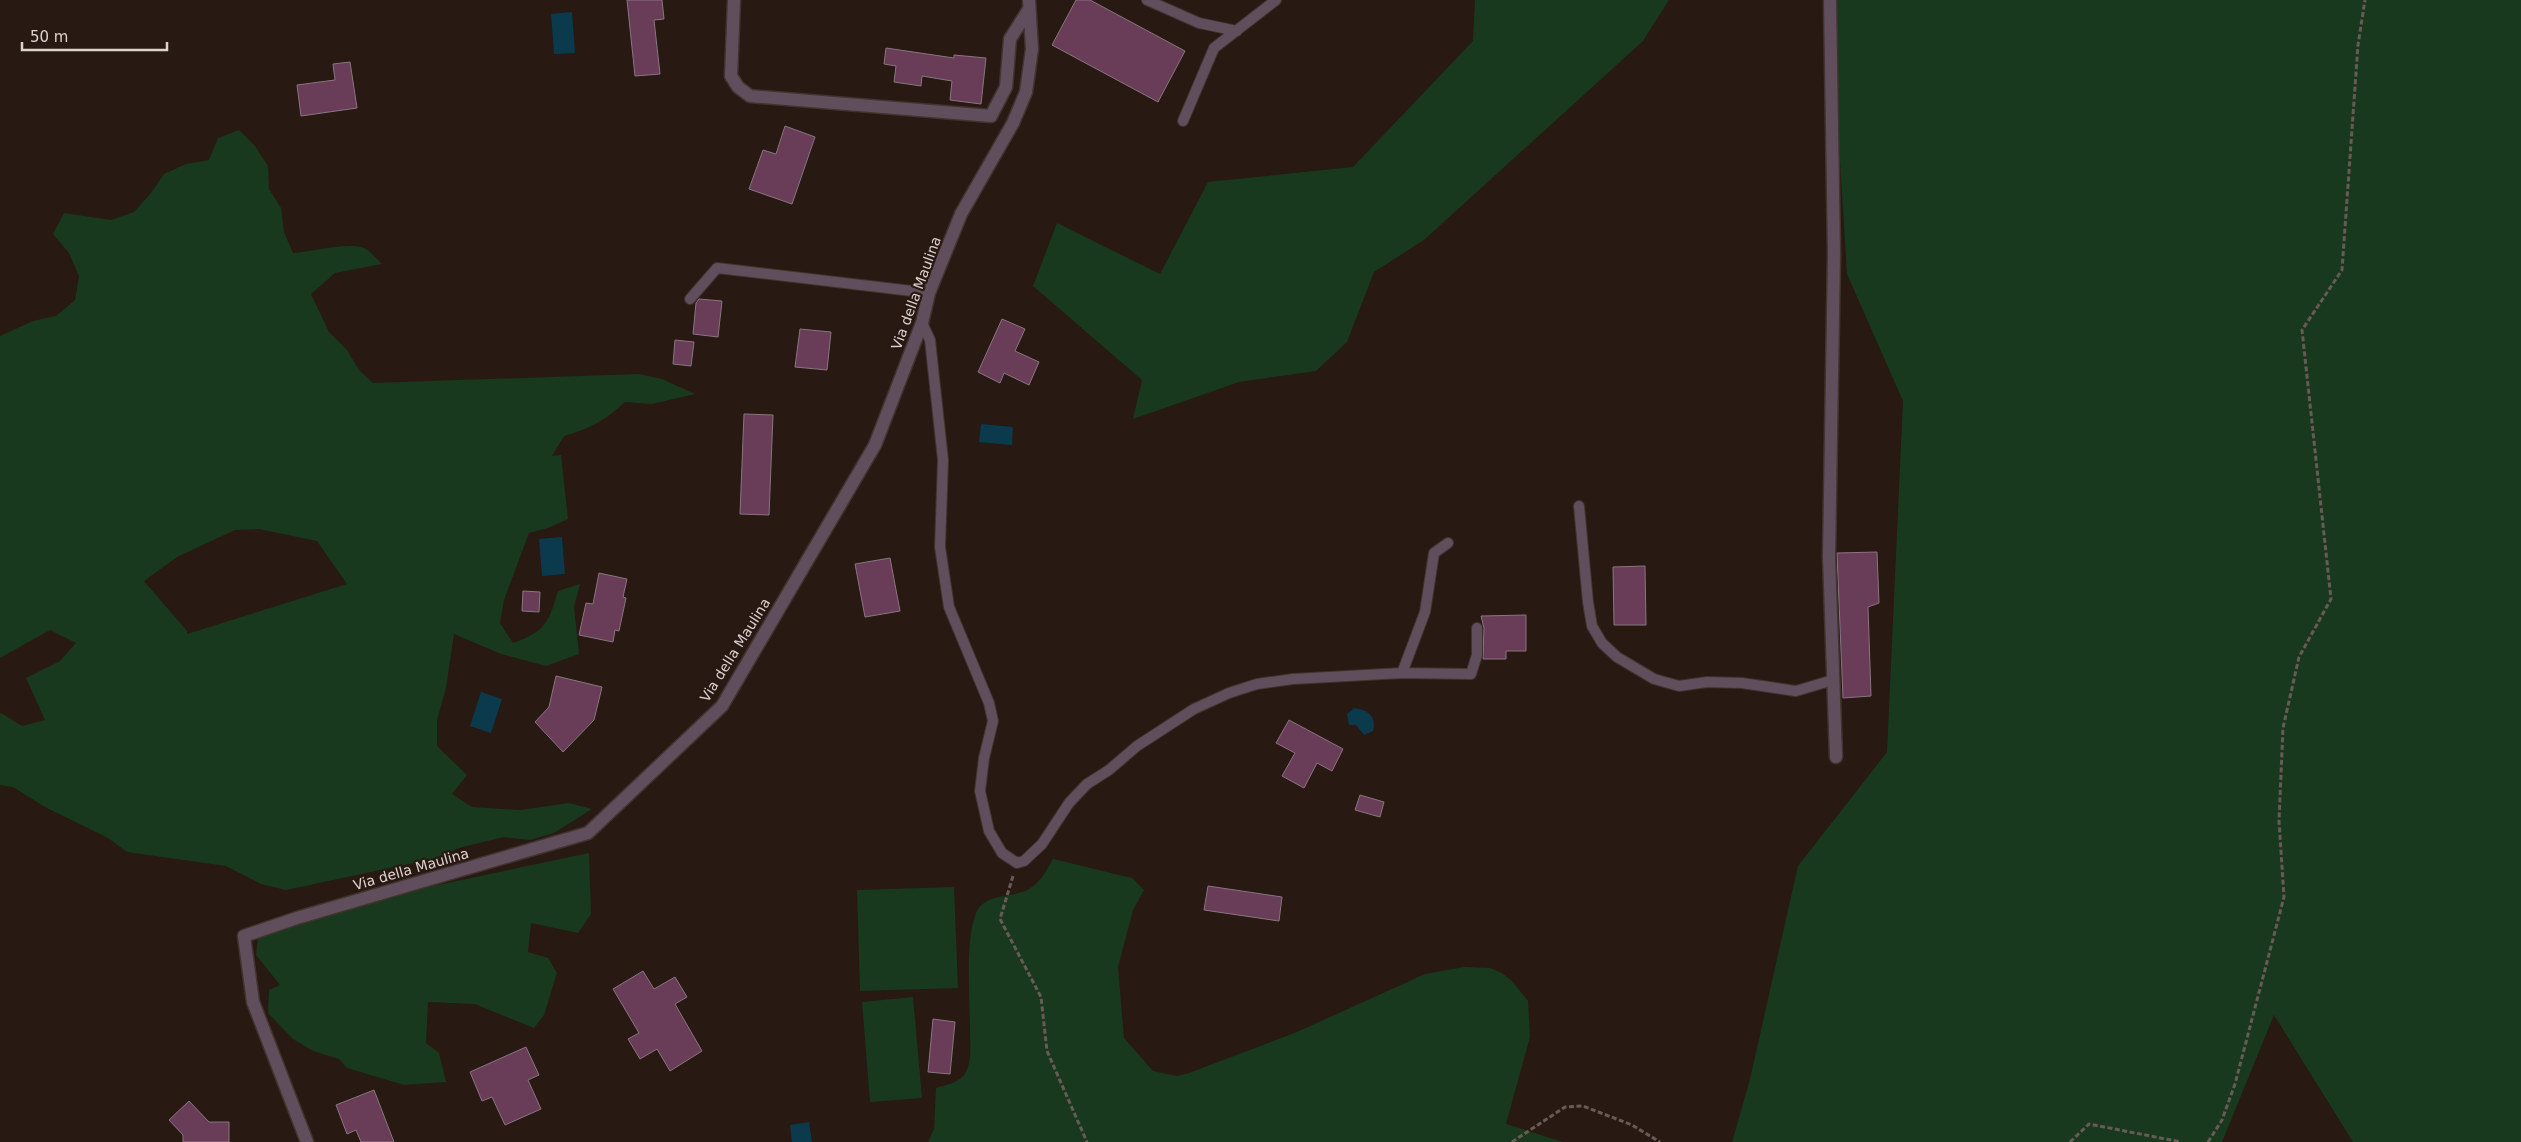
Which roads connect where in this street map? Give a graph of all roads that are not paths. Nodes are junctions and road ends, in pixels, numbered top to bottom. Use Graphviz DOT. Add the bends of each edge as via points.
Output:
graph roads {
  1 [pos="734,0"];
  2 [pos="1147,0"];
  3 [pos="1276,0"];
  4 [pos="1830,0"];
  5 [pos="1029,5"];
  6 [pos="1237,31"];
  7 [pos="1183,121"];
  8 [pos="929,293"];
  9 [pos="690,299"];
  10 [pos="922,323"];
  11 [pos="1579,506"];
  12 [pos="1448,543"];
  13 [pos="1477,628"];
  14 [pos="1402,673"];
  15 [pos="1833,680"];
  16 [pos="1836,757"];
  17 [pos="307,1142"];
  1 -- 5 [label="street" via="731,76 738,88 750,96 991,116 1006,87 1010,39"];
  2 -- 6 [label="lane" via="1199,23"];
  3 -- 6 [label="lane"];
  4 -- 15 [label="street" via="1834,254 1829,557"];
  5 -- 8 [label="street, Via della Maulina" via="1032,49 1026,92 1013,124 961,214"];
  6 -- 7 [label="lane" via="1214,48"];
  8 -- 9 [label="lane" via="717,268"];
  8 -- 10 [label="street, Via della Maulina"];
  10 -- 14 [label="lane" via="930,340 943,460 940,547 949,607 989,703 993,721 980,791 989,831 1002,853 1017,863 1024,861 1042,844 1068,803 1087,784 1194,709 1229,693 1258,684 1293,679"];
  10 -- 17 [label="street, Via della Maulina" via="874,445 722,706 588,833 244,936 253,1002"];
  11 -- 15 [label="lane" via="1592,626 1602,644 1617,657 1654,679 1679,686 1707,682 1742,683 1796,691"];
  12 -- 14 [label="lane" via="1434,553 1425,612"];
  13 -- 14 [label="lane" via="1477,655 1471,674"];
  15 -- 16 [label="street"];
}
